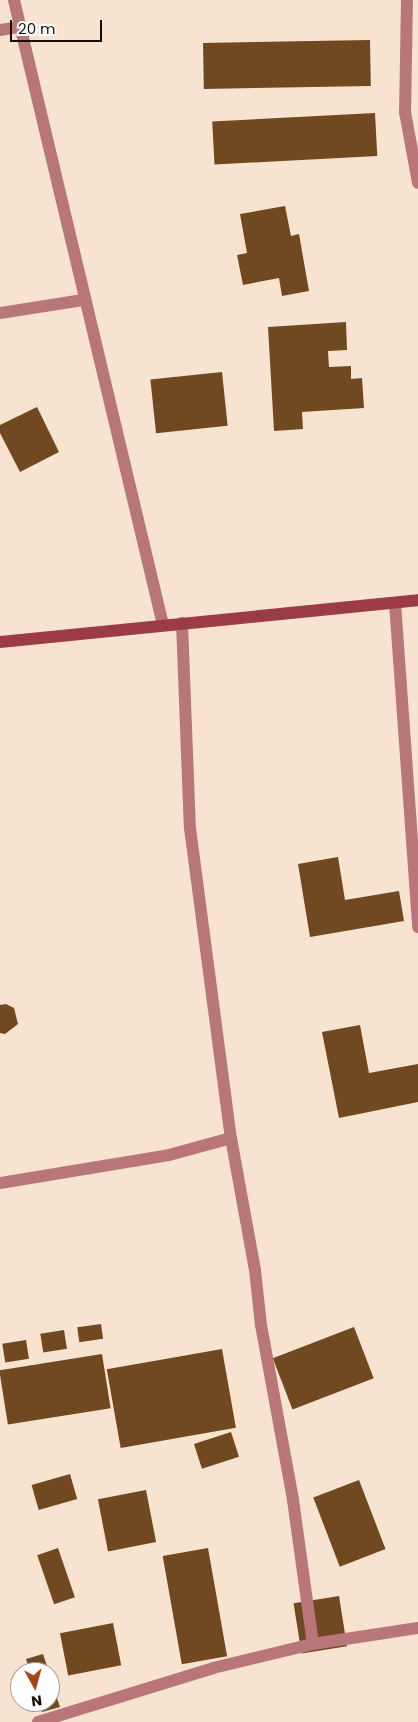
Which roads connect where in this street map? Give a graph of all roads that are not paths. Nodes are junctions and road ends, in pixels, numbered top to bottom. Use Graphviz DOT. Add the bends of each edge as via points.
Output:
graph roads {
  1 [pos="14,0"];
  2 [pos="407,0"];
  3 [pos="20,27"];
  4 [pos="0,30"];
  5 [pos="418,183"];
  6 [pos="83,300"];
  7 [pos="0,313"];
  8 [pos="418,600"];
  9 [pos="395,603"];
  10 [pos="182,623"];
  11 [pos="163,625"];
  12 [pos="0,642"];
  13 [pos="418,927"];
  14 [pos="231,1138"];
  15 [pos="0,1183"];
  16 [pos="418,1628"];
  17 [pos="313,1644"];
  18 [pos="38,1722"];
  1 -- 3 [label="street"];
  2 -- 5 [label="street" via="405,112"];
  3 -- 4 [label="street"];
  3 -- 6 [label="street"];
  6 -- 7 [label="street"];
  6 -- 11 [label="street"];
  8 -- 9 [label="street"];
  9 -- 10 [label="street"];
  9 -- 13 [label="street"];
  10 -- 11 [label="street"];
  10 -- 14 [label="street" via="190,828"];
  11 -- 12 [label="street"];
  14 -- 15 [label="street" via="170,1155"];
  14 -- 17 [label="street" via="293,1500"];
  16 -- 17 [label="street"];
  17 -- 18 [label="street" via="213,1668"];
}
